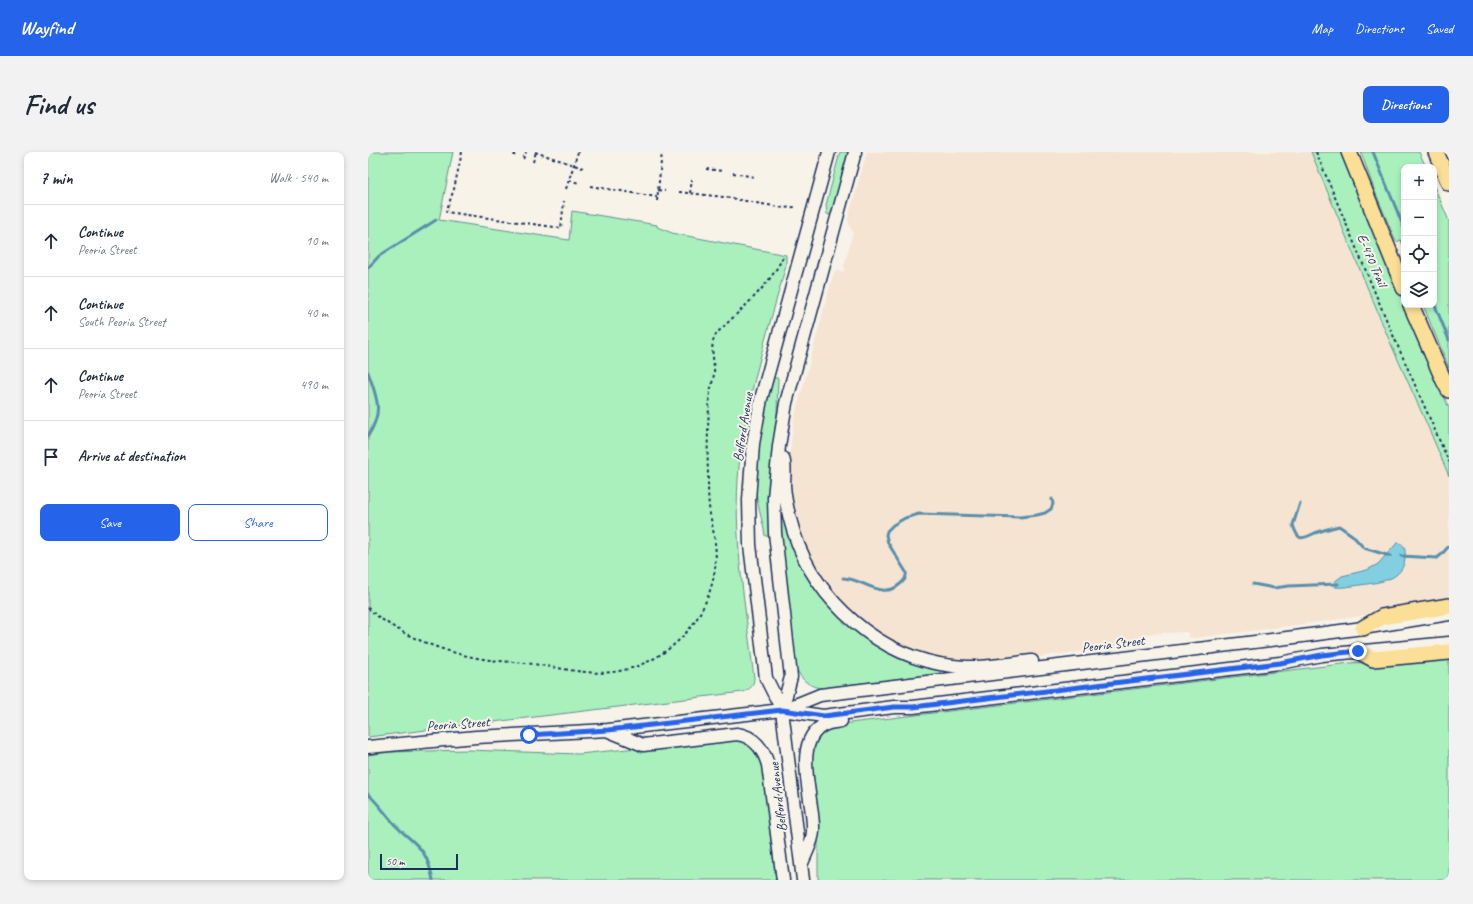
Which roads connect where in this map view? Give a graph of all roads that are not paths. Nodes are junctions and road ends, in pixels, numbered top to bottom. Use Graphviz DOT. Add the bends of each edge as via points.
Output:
graph roads {
  1 [pos="829,152"];
  2 [pos="855,152"];
  3 [pos="1349,152"];
  4 [pos="1355,152"];
  5 [pos="1436,152"];
  6 [pos="1449,183"];
  7 [pos="1401,264"];
  8 [pos="1401,281"];
  9 [pos="1412,308"];
  10 [pos="1419,308"];
  11 [pos="1449,379"];
  12 [pos="1449,390"];
  13 [pos="779,446"];
  14 [pos="1449,606"];
  15 [pos="1449,614"];
  16 [pos="1363,628"];
  17 [pos="1449,643"];
  18 [pos="1358,651"];
  19 [pos="1449,652"];
  20 [pos="1068,665"];
  21 [pos="913,707"];
  22 [pos="782,710"];
  23 [pos="608,730"];
  24 [pos="368,746"];
  25 [pos="801,866"];
  26 [pos="782,880"];
  27 [pos="803,880"];
  1 -- 22 [label="main road, Belford Avenue" via="765,385 750,471 749,539 766,678"];
  2 -- 13 [label="main road, Belford Avenue" via="787,399"];
  3 -- 8 [label="highway"];
  4 -- 7 [label="highway"];
  5 -- 6 [label="highway"];
  9 -- 12 [label="highway"];
  10 -- 11 [label="highway"];
  13 -- 20 [label="main road" via="784,462 784,487 789,516 800,549 825,591 839,608 865,631 909,654 946,665 981,666 1049,659"];
  13 -- 22 [label="main road, Belford Avenue" via="774,498 775,533 791,676"];
  14 -- 16 [label="highway" via="1382,617"];
  15 -- 16 [label="main road, Peoria Street"];
  16 -- 20 [label="main road, Peoria Street"];
  17 -- 18 [label="main road, Peoria Street"];
  18 -- 19 [label="highway" via="1373,659"];
  18 -- 21 [label="main road, Peoria Street" via="1272,664"];
  20 -- 22 [label="main road, Peoria Street" via="820,695"];
  21 -- 22 [label="main road, Peoria Street" via="824,716"];
  21 -- 25 [label="main road" via="894,716 827,723 820,726 812,736 806,756 813,833"];
  22 -- 23 [label="main road, Peoria Street"];
  22 -- 25 [label="main road, Belford Avenue"];
  23 -- 24 [label="main road, Peoria Street"];
  23 -- 26 [label="main road" via="643,745 737,734 755,742 763,752 768,765"];
  25 -- 27 [label="main road, Belford Avenue"];
}
